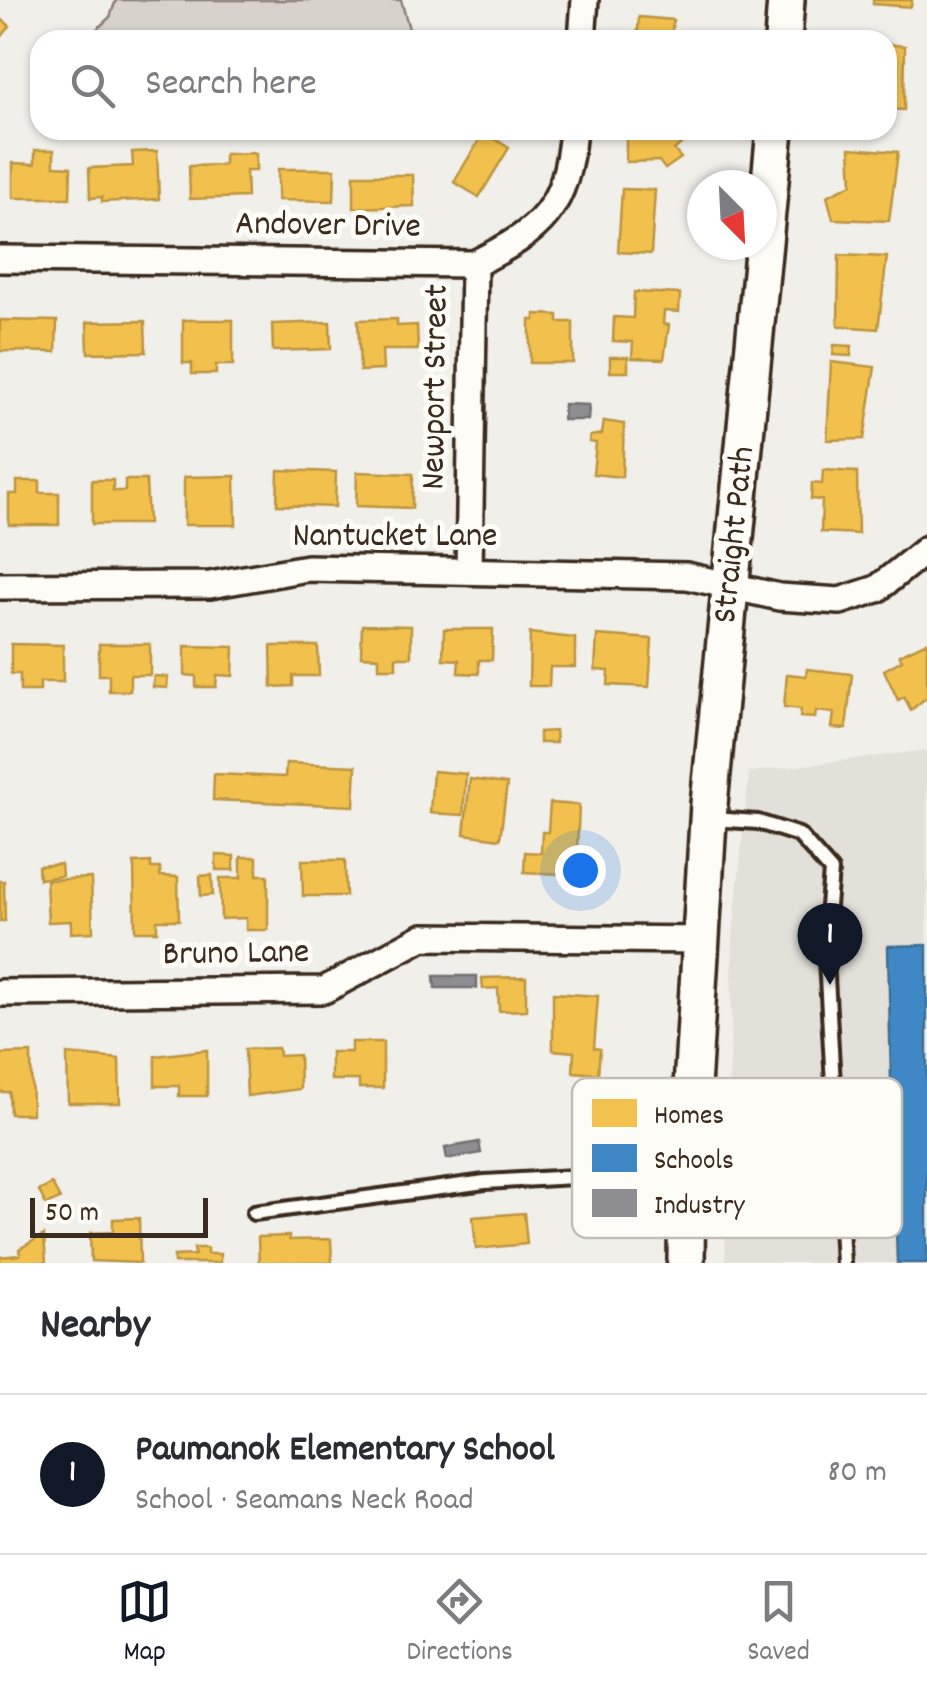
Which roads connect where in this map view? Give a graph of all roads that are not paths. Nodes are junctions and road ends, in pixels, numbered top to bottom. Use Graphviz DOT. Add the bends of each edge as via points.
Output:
graph roads {
  1 [pos="586,0"];
  2 [pos="786,0"];
  3 [pos="583,30"];
  4 [pos="784,30"];
  5 [pos="572,140"];
  6 [pos="774,140"];
  7 [pos="0,259"];
  8 [pos="474,264"];
  9 [pos="927,548"];
  10 [pos="468,571"];
  11 [pos="730,584"];
  12 [pos="0,586"];
  13 [pos="708,819"];
  14 [pos="700,940"];
  15 [pos="0,993"];
  16 [pos="692,1078"];
  17 [pos="833,1078"];
  18 [pos="572,1178"];
  19 [pos="254,1214"];
  20 [pos="686,1238"];
  21 [pos="842,1238"];
  22 [pos="686,1263"];
  23 [pos="843,1263"];
  1 -- 3 [label="street"];
  2 -- 4 [label="main road"];
  5 -- 8 [label="street, Andover Drive" via="556,208 522,241"];
  6 -- 11 [label="main road, Straight Path"];
  7 -- 8 [label="street, Andover Drive"];
  8 -- 10 [label="street, Newport Street"];
  9 -- 11 [label="street, Nantucket Lane" via="878,589 840,601 778,597"];
  10 -- 11 [label="street, Nantucket Lane" via="687,576"];
  10 -- 12 [label="street, Nantucket Lane" via="307,568 210,585"];
  11 -- 13 [label="main road, Straight Path"];
  13 -- 14 [label="main road, Straight Path"];
  13 -- 17 [label="lane" via="758,822 799,835 831,871 825,941"];
  14 -- 15 [label="street, Bruno Lane" via="424,936 324,990"];
  14 -- 16 [label="main road, Straight Path"];
  18 -- 19 [label="lane" via="486,1182"];
  20 -- 22 [label="main road, Straight Path"];
  21 -- 23 [label="lane"];
}
